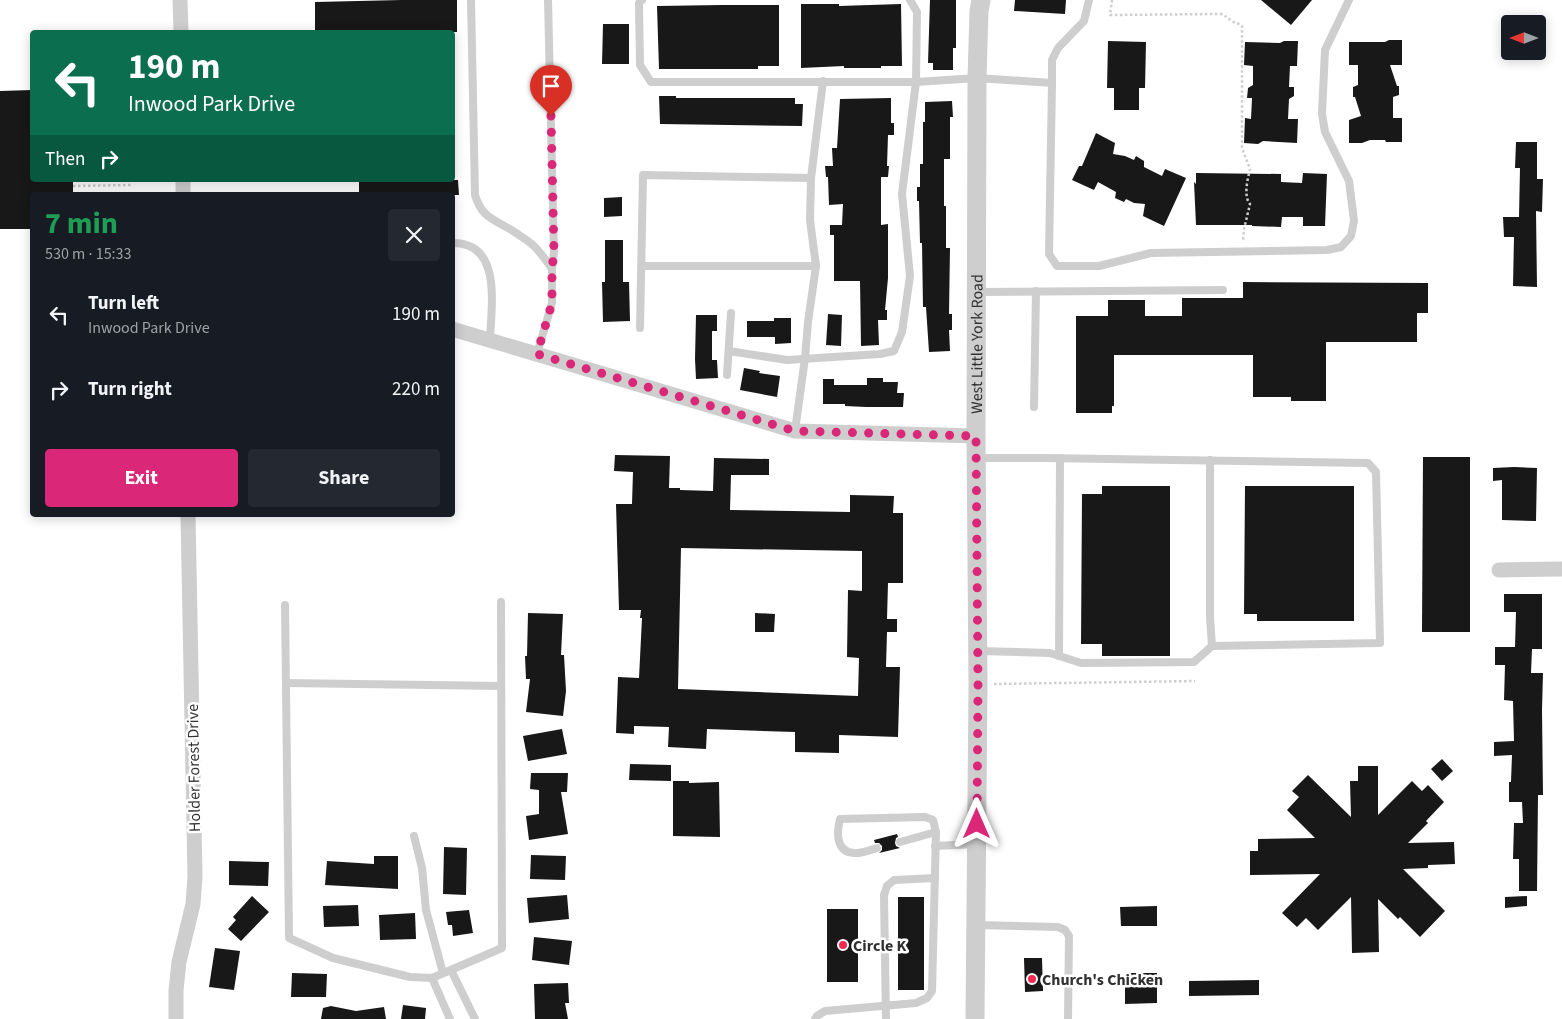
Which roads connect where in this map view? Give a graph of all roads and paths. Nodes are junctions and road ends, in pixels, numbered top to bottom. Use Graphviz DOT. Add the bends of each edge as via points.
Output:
graph roads {
  1 [pos="180,0"];
  2 [pos="470,0"];
  3 [pos="548,0"];
  4 [pos="642,0"];
  5 [pos="910,0"];
  6 [pos="981,0"];
  7 [pos="1089,0"];
  8 [pos="1112,0"];
  9 [pos="1349,0"];
  10 [pos="181,30"];
  11 [pos="977,78"];
  12 [pos="823,81"];
  13 [pos="916,82"];
  14 [pos="1052,83"];
  15 [pos="812,178"];
  16 [pos="132,185"];
  17 [pos="73,186"];
  18 [pos="455,243"];
  19 [pos="1242,251"];
  20 [pos="642,266"];
  21 [pos="816,266"];
  22 [pos="552,269"];
  23 [pos="1223,290"];
  24 [pos="1036,291"];
  25 [pos="976,292"];
  26 [pos="731,313"];
  27 [pos="640,328"];
  28 [pos="455,330"];
  29 [pos="490,340"];
  30 [pos="729,351"];
  31 [pos="537,354"];
  32 [pos="805,358"];
  33 [pos="727,375"];
  34 [pos="1034,406"];
  35 [pos="795,431"];
  36 [pos="976,436"];
  37 [pos="976,458"];
  38 [pos="1060,458"];
  39 [pos="1210,460"];
  40 [pos="188,517"];
  41 [pos="1562,569"];
  42 [pos="1499,570"];
  43 [pos="501,602"];
  44 [pos="285,605"];
  45 [pos="1212,646"];
  46 [pos="978,651"];
  47 [pos="1058,656"];
  48 [pos="1195,682"];
  49 [pos="286,683"];
  50 [pos="978,684"];
  51 [pos="502,686"];
  52 [pos="936,832"];
  53 [pos="414,836"];
  54 [pos="900,842"];
  55 [pos="977,844"];
  56 [pos="935,846"];
  57 [pos="877,848"];
  58 [pos="935,878"];
  59 [pos="976,925"];
  60 [pos="451,970"];
  61 [pos="443,973"];
  62 [pos="432,978"];
  63 [pos="885,1006"];
  64 [pos="176,1019"];
  65 [pos="450,1019"];
  66 [pos="475,1019"];
  67 [pos="814,1019"];
  68 [pos="886,1019"];
  69 [pos="975,1019"];
  70 [pos="1068,1019"];
  1 -- 10 [label="street"];
  2 -- 22 [label="lane" via="475,196 478,206 492,220 508,227 540,251"];
  3 -- 22 [label="lane"];
  4 -- 12 [label="lane" via="640,65 651,82"];
  5 -- 13 [label="lane" via="917,12"];
  6 -- 11 [label="street, West Little York Road"];
  7 -- 14 [label="lane" via="1084,21 1058,48 1052,60"];
  8 -- 19 [label="path" via="1110,15 1221,14 1242,26 1242,148 1250,169 1246,180 1250,204"];
  9 -- 19 [label="lane" via="1325,50 1322,114 1325,132 1349,181 1354,221 1351,236 1341,247 1327,250"];
  11 -- 13 [label="lane"];
  11 -- 14 [label="lane"];
  11 -- 25 [label="street, West Little York Road"];
  12 -- 13 [label="lane"];
  12 -- 15 [label="lane"];
  13 -- 32 [label="lane" via="902,194 910,276 902,332 894,351"];
  14 -- 19 [label="lane" via="1049,254 1057,266 1099,266 1151,253"];
  15 -- 20 [label="lane" via="643,174"];
  15 -- 21 [label="lane" via="810,220"];
  16 -- 17 [label="path"];
  18 -- 29 [label="lane" via="465,244 486,260 492,285"];
  20 -- 21 [label="lane"];
  20 -- 27 [label="lane"];
  21 -- 32 [label="lane"];
  22 -- 31 [label="lane" via="552,303"];
  23 -- 24 [label="lane"];
  24 -- 25 [label="lane"];
  24 -- 34 [label="lane"];
  25 -- 36 [label="street, West Little York Road"];
  26 -- 30 [label="lane"];
  28 -- 29 [label="street"];
  29 -- 31 [label="street"];
  30 -- 32 [label="lane" via="786,360"];
  30 -- 33 [label="lane"];
  31 -- 35 [label="street"];
  32 -- 35 [label="lane"];
  35 -- 36 [label="street"];
  36 -- 37 [label="street, West Little York Road"];
  37 -- 38 [label="lane"];
  37 -- 46 [label="street, West Little York Road"];
  38 -- 39 [label="lane"];
  38 -- 47 [label="lane"];
  39 -- 45 [label="lane"];
  39 -- 45 [label="lane" via="1368,463 1376,472 1380,643"];
  40 -- 64 [label="street, Holder Forest Drive" via="196,877 179,962"];
  41 -- 42 [label="street"];
  43 -- 51 [label="lane"];
  44 -- 49 [label="lane"];
  45 -- 47 [label="lane" via="1194,662 1081,663"];
  46 -- 47 [label="lane"];
  46 -- 50 [label="street, West Little York Road"];
  48 -- 50 [label="path"];
  49 -- 51 [label="lane"];
  49 -- 62 [label="lane" via="289,938 333,958 410,977"];
  50 -- 55 [label="street, West Little York Road"];
  51 -- 60 [label="lane" via="502,948"];
  52 -- 54 [label="lane"];
  52 -- 56 [label="lane"];
  52 -- 57 [label="lane" via="933,820 925,817 840,819 839,842 845,851 855,854"];
  53 -- 61 [label="lane" via="422,868 426,910"];
  55 -- 56 [label="lane"];
  55 -- 59 [label="street, West Little York Road"];
  56 -- 58 [label="lane"];
  58 -- 63 [label="lane" via="932,991 927,998 916,1003"];
  58 -- 63 [label="lane" via="894,880 887,886 884,895"];
  59 -- 69 [label="street, West Little York Road"];
  59 -- 70 [label="lane" via="1058,927 1065,930 1069,936"];
  60 -- 61 [label="lane"];
  60 -- 66 [label="lane"];
  61 -- 62 [label="lane"];
  62 -- 65 [label="lane"];
  63 -- 67 [label="lane" via="825,1011"];
  63 -- 68 [label="lane"];
}
